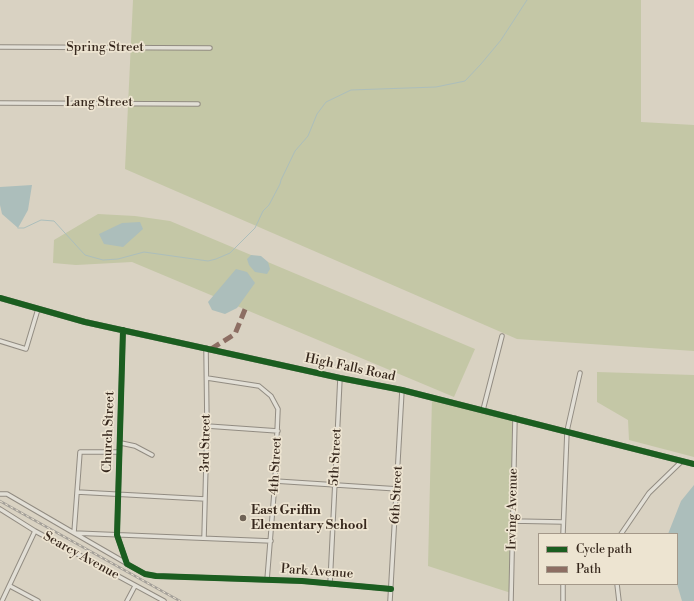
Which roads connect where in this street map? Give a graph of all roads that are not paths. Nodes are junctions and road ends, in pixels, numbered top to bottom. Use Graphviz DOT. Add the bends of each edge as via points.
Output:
graph roads {
  1 [pos="0,47"];
  2 [pos="210,48"];
  3 [pos="0,103"];
  4 [pos="198,104"];
  5 [pos="0,298"];
  6 [pos="38,310"];
  7 [pos="123,330"];
  8 [pos="502,336"];
  9 [pos="0,341"];
  10 [pos="206,348"];
  11 [pos="580,373"];
  12 [pos="207,378"];
  13 [pos="340,378"];
  14 [pos="402,390"];
  15 [pos="483,410"];
  16 [pos="515,418"];
  17 [pos="207,426"];
  18 [pos="278,431"];
  19 [pos="567,431"];
  20 [pos="121,443"];
  21 [pos="119,452"];
  22 [pos="152,455"];
  23 [pos="682,461"];
  24 [pos="694,464"];
  25 [pos="275,481"];
  26 [pos="334,484"];
  27 [pos="398,489"];
  28 [pos="77,492"];
  29 [pos="0,494"];
  30 [pos="118,495"];
  31 [pos="205,499"];
  32 [pos="0,509"];
  33 [pos="512,521"];
  34 [pos="563,522"];
  35 [pos="35,531"];
  36 [pos="74,533"];
  37 [pos="563,533"];
  38 [pos="622,533"];
  39 [pos="118,535"];
  40 [pos="204,538"];
  41 [pos="271,541"];
  42 [pos="127,564"];
  43 [pos="267,580"];
  44 [pos="330,584"];
  45 [pos="563,585"];
  46 [pos="617,585"];
  47 [pos="10,586"];
  48 [pos="135,586"];
  49 [pos="391,589"];
  50 [pos="2,601"];
  51 [pos="38,601"];
  52 [pos="127,601"];
  53 [pos="164,601"];
  54 [pos="390,601"];
  55 [pos="511,601"];
  56 [pos="563,601"];
  57 [pos="619,601"];
  1 -- 2 [label="street, Spring Street"];
  3 -- 4 [label="street, Lang Street"];
  5 -- 6 [label="street, High Falls Road"];
  6 -- 7 [label="street, High Falls Road"];
  6 -- 9 [label="street" via="26,349"];
  7 -- 10 [label="street, High Falls Road"];
  7 -- 20 [label="street, Church Street"];
  8 -- 15 [label="street"];
  10 -- 12 [label="street, 3rd Street"];
  10 -- 13 [label="street, High Falls Road"];
  11 -- 19 [label="street"];
  12 -- 17 [label="street, 3rd Street"];
  12 -- 18 [label="street, 4th Street" via="259,386 274,400 278,409"];
  13 -- 14 [label="street, High Falls Road"];
  13 -- 26 [label="street, 5th Street"];
  14 -- 15 [label="street, High Falls Road"];
  14 -- 27 [label="street, 6th Street"];
  15 -- 16 [label="street, High Falls Road"];
  16 -- 19 [label="street, High Falls Road"];
  16 -- 33 [label="street, Irving Avenue"];
  17 -- 18 [label="street"];
  17 -- 31 [label="street, 3rd Street"];
  18 -- 25 [label="street, 4th Street"];
  19 -- 23 [label="street, High Falls Road"];
  19 -- 34 [label="street"];
  20 -- 21 [label="street, Church Street"];
  20 -- 22 [label="street" via="135,446"];
  21 -- 28 [label="street" via="80,452"];
  21 -- 30 [label="street, Church Street"];
  23 -- 24 [label="street, High Falls Road"];
  23 -- 38 [label="street" via="649,493"];
  25 -- 26 [label="street"];
  25 -- 41 [label="street, 4th Street"];
  26 -- 27 [label="street"];
  26 -- 44 [label="street, 5th Street"];
  27 -- 49 [label="street, 6th Street"];
  28 -- 30 [label="street"];
  28 -- 36 [label="street"];
  29 -- 36 [label="street, Park Avenue" via="7,494"];
  30 -- 31 [label="street"];
  30 -- 39 [label="street, Church Street"];
  31 -- 40 [label="street, 3rd Street"];
  32 -- 35 [label="street, Searcy Avenue"];
  33 -- 34 [label="street"];
  33 -- 55 [label="street, Irving Avenue"];
  34 -- 37 [label="street"];
  35 -- 47 [label="street"];
  35 -- 48 [label="street, Searcy Avenue"];
  36 -- 39 [label="street"];
  36 -- 42 [label="street, Park Avenue"];
  39 -- 40 [label="street"];
  39 -- 42 [label="street, Church Street"];
  40 -- 41 [label="street"];
  41 -- 43 [label="street, 4th Street"];
  42 -- 43 [label="street, Park Avenue" via="150,576"];
  43 -- 44 [label="street, Park Avenue"];
  44 -- 49 [label="street, Park Avenue"];
  45 -- 56 [label="street"];
  46 -- 57 [label="street"];
  47 -- 50 [label="street"];
  47 -- 51 [label="street"];
  48 -- 52 [label="street"];
  48 -- 53 [label="street, Searcy Avenue"];
  49 -- 54 [label="street, 6th Street"];
}
